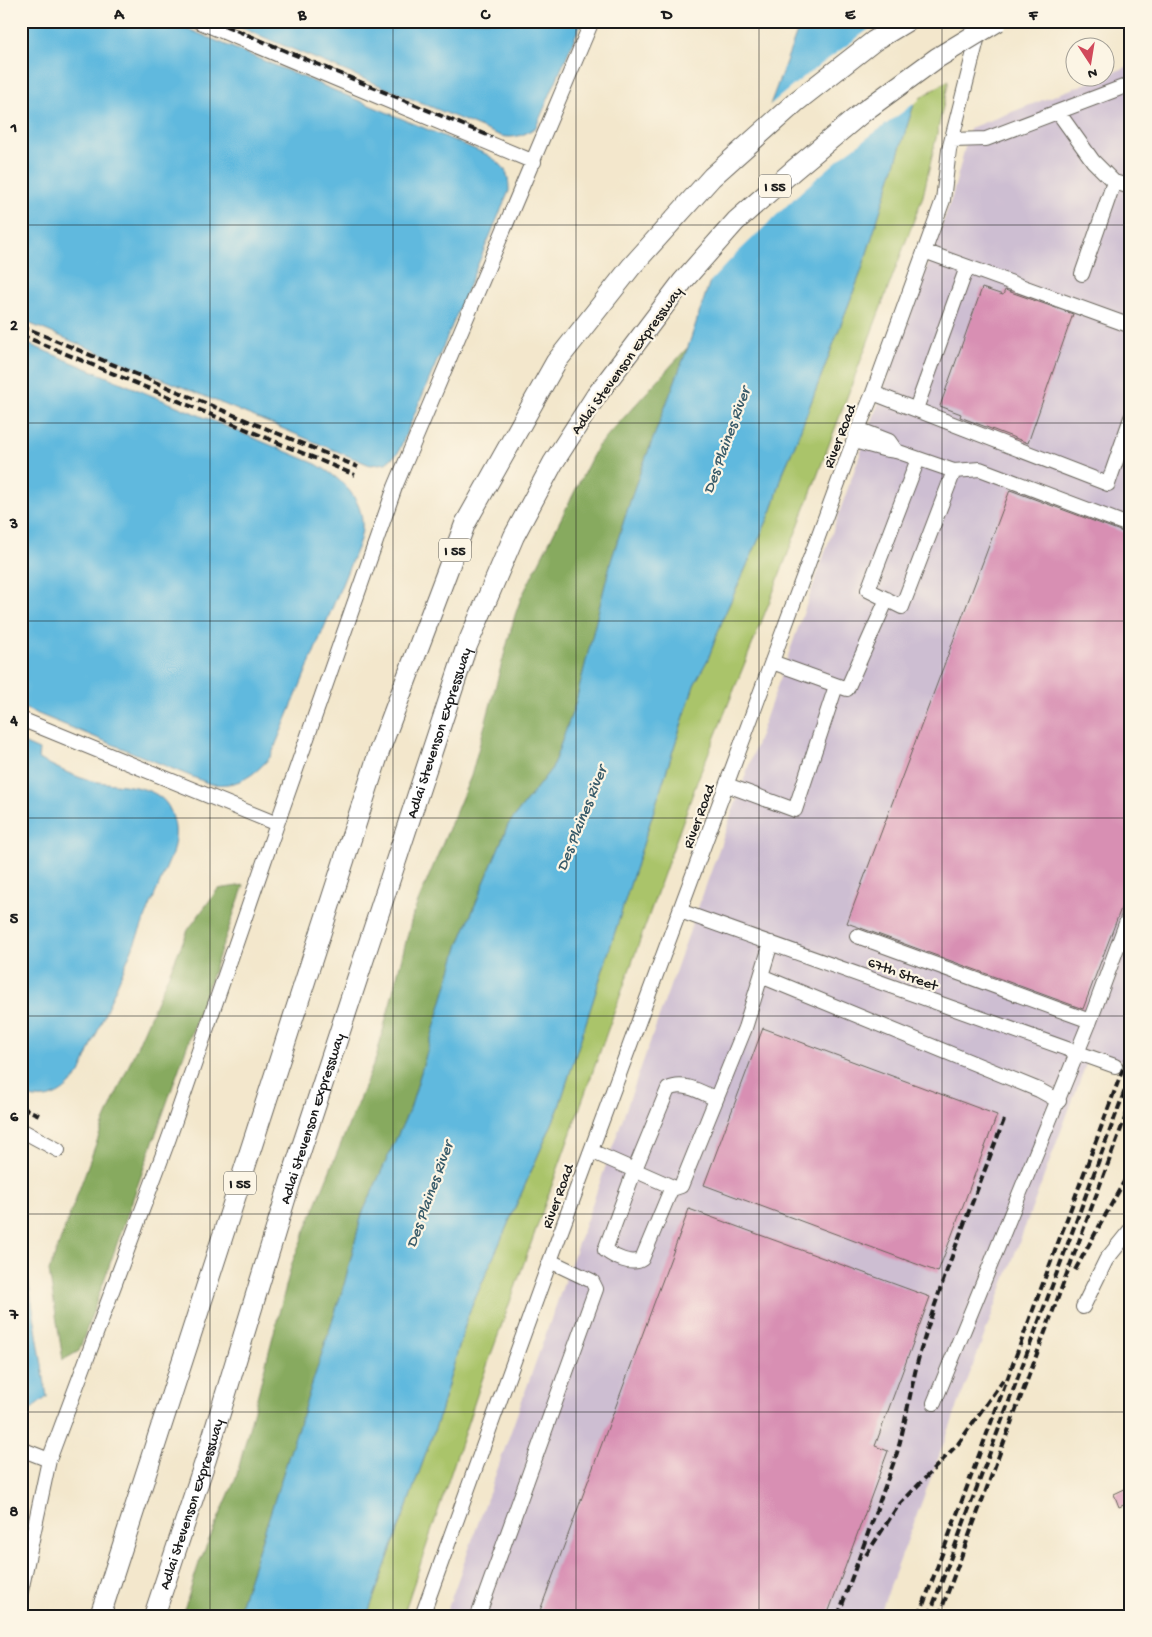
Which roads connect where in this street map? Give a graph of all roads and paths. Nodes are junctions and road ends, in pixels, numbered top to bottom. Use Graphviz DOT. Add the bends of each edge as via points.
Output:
graph roads {
  1 [pos="198,21"];
  2 [pos="592,21"];
  3 [pos="907,21"];
  4 [pos="981,21"];
  5 [pos="998,21"];
  6 [pos="1131,84"];
  7 [pos="1058,112"];
  8 [pos="952,140"];
  9 [pos="534,162"];
  10 [pos="1114,182"];
  11 [pos="1131,187"];
  12 [pos="924,251"];
  13 [pos="967,266"];
  14 [pos="1082,274"];
  15 [pos="1131,326"];
  16 [pos="873,393"];
  17 [pos="916,410"];
  18 [pos="1131,418"];
  19 [pos="856,435"];
  20 [pos="918,459"];
  21 [pos="954,471"];
  22 [pos="1131,526"];
  23 [pos="887,599"];
  24 [pos="772,662"];
  25 [pos="836,686"];
  26 [pos="21,719"];
  27 [pos="727,785"];
  28 [pos="277,824"];
  29 [pos="1131,910"];
  30 [pos="680,911"];
  31 [pos="857,936"];
  32 [pos="772,944"];
  33 [pos="761,976"];
  34 [pos="1090,1021"];
  35 [pos="1078,1053"];
  36 [pos="1115,1066"];
  37 [pos="716,1099"];
  38 [pos="1059,1101"];
  39 [pos="21,1130"];
  40 [pos="58,1150"];
  41 [pos="591,1151"];
  42 [pos="635,1170"];
  43 [pos="672,1187"];
  44 [pos="1131,1229"];
  45 [pos="550,1261"];
  46 [pos="1083,1307"];
  47 [pos="934,1403"];
  48 [pos="21,1449"];
  49 [pos="49,1460"];
  50 [pos="21,1592"];
  51 [pos="100,1616"];
  52 [pos="154,1616"];
  53 [pos="422,1616"];
  54 [pos="478,1616"];
  1 -- 9 [label="street"];
  2 -- 9 [label="street"];
  3 -- 51 [label="highway, I 55" via="874,41 797,101 712,177 631,267 556,362 465,524 380,750"];
  4 -- 8 [label="street, River Road"];
  5 -- 52 [label="highway, Adlai Stevenson Expressway / I 55, bridge" via="937,58 863,112 736,221 683,281 596,396 553,463 514,536 466,648 290,1183 206,1459"];
  6 -- 7 [label="street"];
  7 -- 8 [label="street" via="986,138"];
  7 -- 10 [label="street" via="1093,161"];
  8 -- 12 [label="street, River Road" via="943,200"];
  9 -- 28 [label="street" via="395,487"];
  10 -- 11 [label="street"];
  10 -- 14 [label="street"];
  12 -- 13 [label="street"];
  12 -- 16 [label="street, River Road"];
  13 -- 15 [label="street"];
  13 -- 17 [label="street"];
  16 -- 17 [label="street"];
  16 -- 19 [label="street, River Road"];
  17 -- 18 [label="street" via="1108,484"];
  19 -- 20 [label="street" via="883,450"];
  19 -- 24 [label="street, River Road"];
  20 -- 21 [label="street"];
  20 -- 23 [label="street" via="868,590"];
  21 -- 22 [label="street" via="980,469"];
  21 -- 23 [label="street" via="902,607"];
  23 -- 25 [label="street" via="847,690"];
  24 -- 25 [label="street"];
  24 -- 27 [label="street, River Road"];
  25 -- 27 [label="street" via="795,810"];
  26 -- 28 [label="street"];
  27 -- 30 [label="street, River Road"];
  28 -- 49 [label="street" via="169,1138"];
  29 -- 34 [label="street"];
  30 -- 32 [label="street, 67th Street"];
  30 -- 41 [label="street, River Road"];
  31 -- 34 [label="street"];
  32 -- 33 [label="street"];
  32 -- 35 [label="street, 67th Street"];
  33 -- 37 [label="street" via="745,1028"];
  33 -- 38 [label="street"];
  34 -- 35 [label="street"];
  35 -- 36 [label="street, 67th Street"];
  35 -- 38 [label="street"];
  37 -- 42 [label="street" via="682,1086 668,1089"];
  37 -- 43 [label="street" via="682,1186"];
  38 -- 47 [label="street"];
  39 -- 40 [label="street"];
  41 -- 42 [label="street"];
  41 -- 45 [label="street, River Road"];
  42 -- 43 [label="street"];
  42 -- 43 [label="street" via="605,1250 611,1255 633,1262 642,1258"];
  44 -- 46 [label="street" via="1106,1260"];
  45 -- 53 [label="street, River Road"];
  45 -- 54 [label="street" via="592,1281 596,1289"];
  48 -- 49 [label="street"];
  49 -- 50 [label="street"];
}
